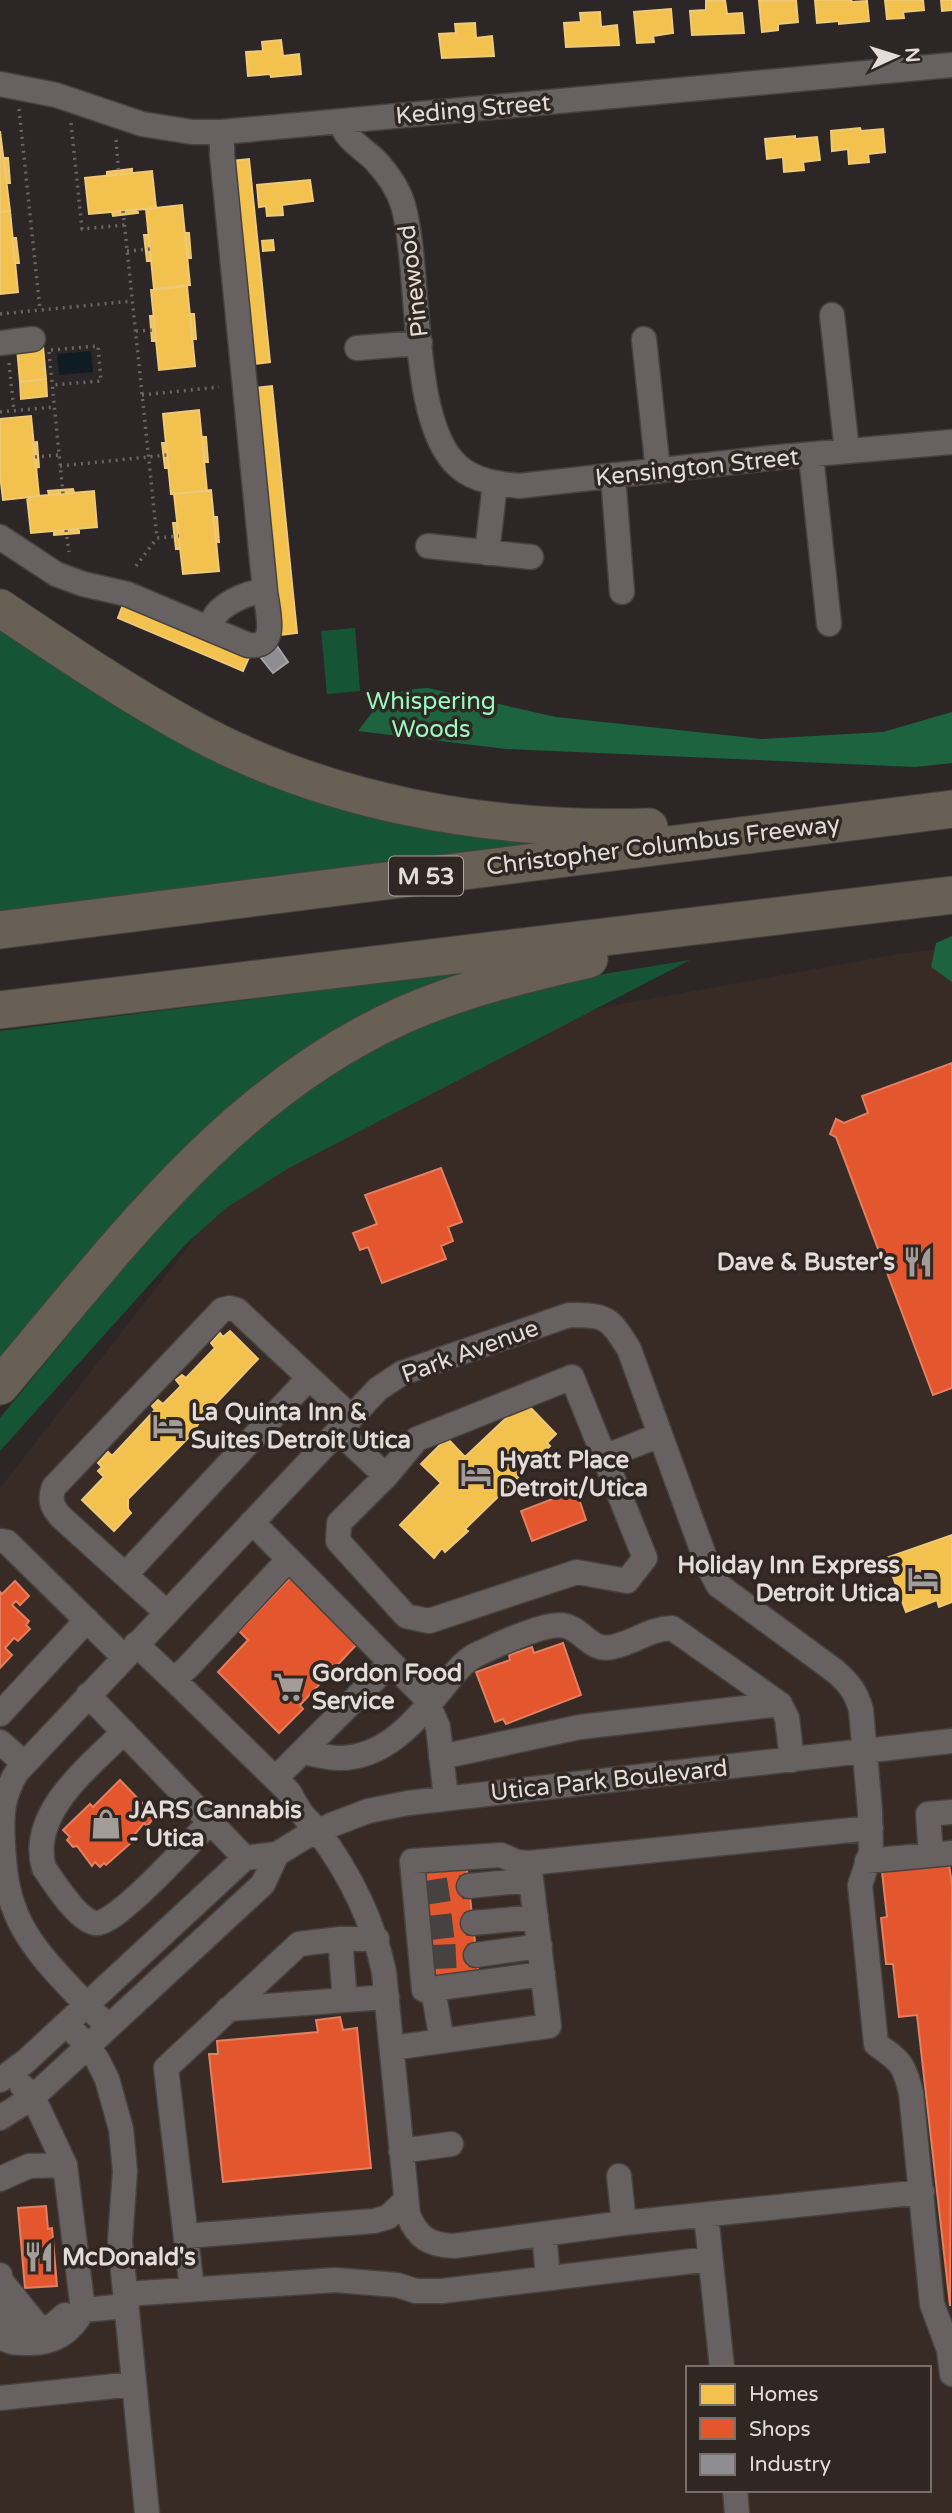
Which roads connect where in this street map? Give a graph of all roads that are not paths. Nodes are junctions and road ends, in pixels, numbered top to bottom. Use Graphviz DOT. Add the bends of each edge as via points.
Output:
graph roads {
  1 [pos="952,65"];
  2 [pos="0,84"];
  3 [pos="341,121"];
  4 [pos="222,132"];
  5 [pos="832,316"];
  6 [pos="644,338"];
  7 [pos="420,343"];
  8 [pos="42,345"];
  9 [pos="4,348"];
  10 [pos="357,348"];
  11 [pos="952,442"];
  12 [pos="847,451"];
  13 [pos="811,454"];
  14 [pos="450,458"];
  15 [pos="658,471"];
  16 [pos="614,475"];
  17 [pos="495,483"];
  18 [pos="0,537"];
  19 [pos="428,546"];
  20 [pos="487,553"];
  21 [pos="531,557"];
  22 [pos="265,590"];
  23 [pos="622,592"];
  24 [pos="0,608"];
  25 [pos="828,624"];
  26 [pos="210,629"];
  27 [pos="952,809"];
  28 [pos="853,821"];
  29 [pos="952,895"];
  30 [pos="781,915"];
  31 [pos="0,930"];
  32 [pos="0,1010"];
  33 [pos="309,1378"];
  34 [pos="0,1386"];
  35 [pos="344,1424"];
  36 [pos="660,1435"];
  37 [pos="604,1457"];
  38 [pos="386,1476"];
  39 [pos="252,1522"];
  40 [pos="0,1541"];
  41 [pos="289,1559"];
  42 [pos="125,1575"];
  43 [pos="166,1612"];
  44 [pos="86,1620"];
  45 [pos="130,1650"];
  46 [pos="391,1663"];
  47 [pos="174,1680"];
  48 [pos="88,1695"];
  49 [pos="780,1704"];
  50 [pos="429,1705"];
  51 [pos="0,1714"];
  52 [pos="124,1732"];
  53 [pos="952,1741"];
  54 [pos="0,1742"];
  55 [pos="864,1751"];
  56 [pos="302,1752"];
  57 [pos="441,1757"];
  58 [pos="792,1760"];
  59 [pos="24,1763"];
  60 [pos="276,1778"];
  61 [pos="446,1798"];
  62 [pos="952,1812"];
  63 [pos="210,1822"];
  64 [pos="1,1828"];
  65 [pos="871,1828"];
  66 [pos="317,1830"];
  67 [pos="277,1854"];
  68 [pos="942,1854"];
  69 [pos="245,1858"];
  70 [pos="42,1860"];
  71 [pos="2,1861"];
  72 [pos="867,1861"];
  73 [pos="530,1871"];
  74 [pos="469,1886"];
  75 [pos="536,1917"];
  76 [pos="472,1923"];
  77 [pos="377,1938"];
  78 [pos="340,1939"];
  79 [pos="540,1946"];
  80 [pos="476,1955"];
  81 [pos="543,1975"];
  82 [pos="433,1990"];
  83 [pos="387,1997"];
  84 [pos="345,2000"];
  85 [pos="88,2005"];
  86 [pos="228,2009"];
  87 [pos="66,2024"];
  88 [pos="108,2026"];
  89 [pos="442,2040"];
  90 [pos="88,2046"];
  91 [pos="391,2048"];
  92 [pos="5,2076"];
  93 [pos="33,2097"];
  94 [pos="0,2118"];
  95 [pos="452,2144"];
  96 [pos="401,2151"];
  97 [pos="66,2173"];
  98 [pos="619,2176"];
  99 [pos="0,2179"];
  100 [pos="922,2192"];
  101 [pos="406,2200"];
  102 [pos="706,2215"];
  103 [pos="624,2223"];
  104 [pos="544,2234"];
  105 [pos="186,2236"];
  106 [pos="710,2259"];
  107 [pos="0,2275"];
  108 [pos="548,2277"];
  109 [pos="1,2281"];
  110 [pos="0,2286"];
  111 [pos="192,2289"];
  112 [pos="126,2300"];
  113 [pos="0,2307"];
  114 [pos="83,2310"];
  115 [pos="39,2328"];
  116 [pos="2,2340"];
  117 [pos="722,2366"];
  118 [pos="952,2374"];
  119 [pos="134,2384"];
  120 [pos="0,2398"];
  121 [pos="735,2492"];
  122 [pos="147,2513"];
  123 [pos="737,2513"];
  1 -- 3 [label="street, Keding Street"];
  2 -- 4 [label="street, Keding Street" via="56,95 142,124"];
  3 -- 4 [label="street, Keding Street"];
  3 -- 7 [label="street, Pinewood" via="345,133 389,176 402,203 410,235"];
  4 -- 22 [label="street"];
  5 -- 12 [label="street"];
  6 -- 15 [label="street"];
  7 -- 10 [label="street"];
  7 -- 14 [label="street, Pinewood" via="429,413"];
  8 -- 9 [label="street"];
  11 -- 12 [label="street, Kensington Street"];
  12 -- 13 [label="street, Kensington Street"];
  13 -- 15 [label="street, Kensington Street"];
  13 -- 25 [label="street"];
  14 -- 17 [label="street, Kensington Street" via="461,469"];
  15 -- 16 [label="street, Kensington Street"];
  16 -- 17 [label="street, Kensington Street" via="519,486"];
  16 -- 23 [label="street"];
  17 -- 20 [label="street"];
  18 -- 26 [label="street" via="55,574 127,594"];
  19 -- 20 [label="street"];
  20 -- 21 [label="street"];
  22 -- 26 [label="street" via="245,595 216,614"];
  22 -- 26 [label="street" via="269,634 265,642 248,645"];
  24 -- 28 [label="highway" via="106,678 253,759 398,804 493,821 612,828"];
  27 -- 28 [label="highway, Christopher Columbus Freeway / M 53"];
  28 -- 31 [label="highway, Christopher Columbus Freeway / M 53"];
  29 -- 30 [label="highway"];
  30 -- 32 [label="highway"];
  30 -- 34 [label="highway" via="483,986 402,1016 345,1045 286,1083 211,1146 137,1224"];
  33 -- 35 [label="street"];
  33 -- 42 [label="street"];
  33 -- 42 [label="street" via="237,1310 222,1310 54,1487 53,1507"];
  35 -- 36 [label="street, Park Avenue" via="377,1389 402,1373 569,1315 599,1315 616,1328 628,1349"];
  35 -- 38 [label="street"];
  35 -- 39 [label="street, Park Avenue"];
  36 -- 37 [label="street"];
  36 -- 55 [label="street, Park Avenue" via="718,1585 852,1686 861,1710"];
  37 -- 38 [label="street" via="572,1377 417,1438"];
  37 -- 38 [label="street" via="645,1558 627,1581 577,1572 429,1621 406,1616 338,1541 339,1523"];
  39 -- 41 [label="street"];
  39 -- 43 [label="street, Park Avenue"];
  40 -- 44 [label="street" via="7,1542"];
  41 -- 46 [label="street"];
  41 -- 47 [label="street"];
  42 -- 43 [label="street"];
  43 -- 45 [label="street, Park Avenue"];
  44 -- 45 [label="street"];
  44 -- 51 [label="street"];
  45 -- 47 [label="street"];
  45 -- 48 [label="street, Park Avenue"];
  46 -- 50 [label="street"];
  46 -- 56 [label="street"];
  47 -- 60 [label="street"];
  48 -- 52 [label="street"];
  48 -- 59 [label="street, Park Avenue"];
  49 -- 50 [label="street" via="672,1628 597,1648 568,1626 553,1625 476,1654"];
  49 -- 57 [label="street" via="580,1727"];
  49 -- 58 [label="street" via="787,1718"];
  50 -- 56 [label="street" via="395,1740 371,1751 340,1758"];
  50 -- 57 [label="street" via="438,1727"];
  52 -- 63 [label="street"];
  52 -- 70 [label="street" via="62,1796 50,1816"];
  53 -- 55 [label="street, Utica Park Boulevard"];
  54 -- 59 [label="street"];
  55 -- 58 [label="street, Utica Park Boulevard"];
  55 -- 65 [label="street, Park Avenue"];
  56 -- 60 [label="street"];
  57 -- 61 [label="street"];
  58 -- 61 [label="street, Utica Park Boulevard"];
  59 -- 64 [label="street, Park Avenue" via="6,1793"];
  60 -- 66 [label="street"];
  61 -- 66 [label="street, Utica Park Boulevard" via="368,1811"];
  62 -- 68 [label="street" via="928,1814"];
  63 -- 69 [label="street"];
  63 -- 70 [label="street" via="107,1922 94,1923 82,1916"];
  64 -- 71 [label="street, Park Avenue"];
  65 -- 72 [label="street, Park Avenue"];
  65 -- 73 [label="street"];
  66 -- 67 [label="street, Utica Park Boulevard"];
  66 -- 77 [label="street" via="354,1887"];
  67 -- 69 [label="street, Utica Park Boulevard"];
  67 -- 88 [label="street" via="263,1884"];
  68 -- 72 [label="street"];
  69 -- 85 [label="street"];
  70 -- 71 [label="street"];
  71 -- 85 [label="street, Park Avenue" via="19,1921 44,1958"];
  72 -- 100 [label="street, Park Avenue" via="860,1885 876,2044 906,2070"];
  73 -- 74 [label="street"];
  73 -- 75 [label="street"];
  73 -- 82 [label="street" via="501,1855 412,1861 423,1928 425,1990"];
  75 -- 76 [label="street"];
  75 -- 79 [label="street"];
  77 -- 78 [label="street"];
  77 -- 83 [label="street"];
  78 -- 84 [label="street"];
  78 -- 86 [label="street" via="299,1944"];
  79 -- 80 [label="street"];
  79 -- 81 [label="street"];
  81 -- 82 [label="street"];
  81 -- 89 [label="street" via="549,2026"];
  82 -- 89 [label="street"];
  83 -- 84 [label="street"];
  83 -- 91 [label="street"];
  84 -- 86 [label="street"];
  85 -- 87 [label="street"];
  85 -- 88 [label="street, Park Avenue"];
  86 -- 105 [label="street" via="166,2068"];
  87 -- 90 [label="street"];
  87 -- 92 [label="street"];
  88 -- 90 [label="street"];
  89 -- 91 [label="street"];
  90 -- 93 [label="street"];
  90 -- 112 [label="street" via="107,2079 121,2129 120,2241"];
  91 -- 96 [label="street"];
  92 -- 93 [label="street"];
  93 -- 94 [label="street"];
  93 -- 97 [label="street"];
  95 -- 96 [label="street"];
  96 -- 101 [label="street"];
  97 -- 99 [label="street" via="29,2166"];
  97 -- 114 [label="street"];
  97 -- 115 [label="street" via="55,2192 69,2310 52,2326"];
  98 -- 103 [label="street"];
  100 -- 102 [label="street"];
  100 -- 118 [label="street, Park Avenue" via="932,2304 949,2350"];
  101 -- 104 [label="street" via="414,2230 423,2240 438,2245"];
  101 -- 105 [label="street" via="388,2217 374,2221"];
  102 -- 103 [label="street"];
  102 -- 106 [label="street"];
  103 -- 104 [label="street"];
  104 -- 108 [label="street"];
  105 -- 111 [label="street"];
  106 -- 108 [label="street"];
  106 -- 117 [label="street"];
  107 -- 109 [label="street"];
  108 -- 111 [label="street" via="442,2291 335,2280"];
  109 -- 110 [label="street"];
  109 -- 115 [label="street"];
  111 -- 112 [label="street"];
  112 -- 114 [label="street"];
  112 -- 119 [label="street"];
  113 -- 115 [label="street" via="14,2332"];
  114 -- 116 [label="street" via="75,2324 53,2341"];
  119 -- 120 [label="street"];
  119 -- 122 [label="street"];
  121 -- 123 [label="street"];
}
